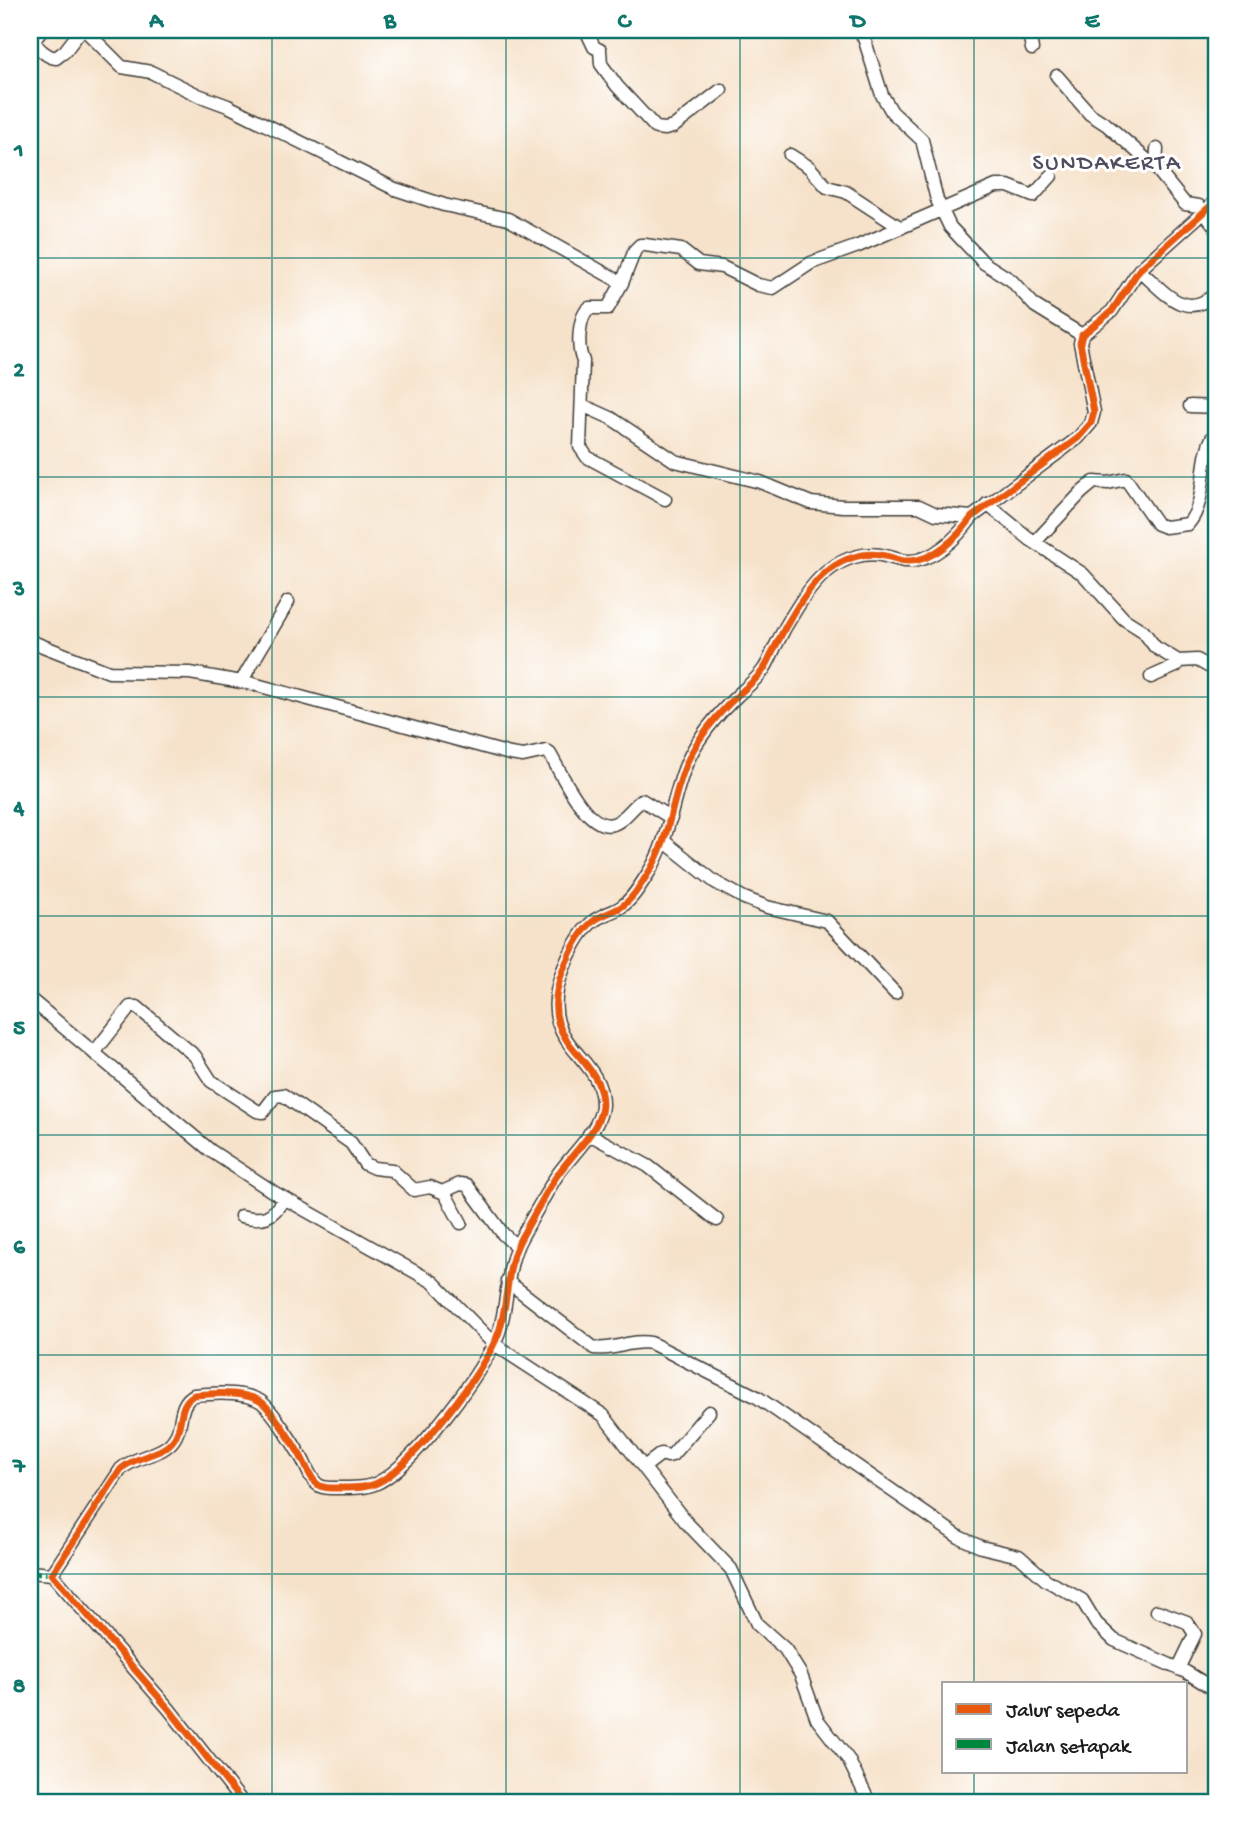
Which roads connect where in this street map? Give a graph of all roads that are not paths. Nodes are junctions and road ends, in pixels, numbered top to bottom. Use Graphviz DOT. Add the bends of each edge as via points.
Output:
graph roads {
  1 [pos="42,30"];
  2 [pos="83,30"];
  3 [pos="586,30"];
  4 [pos="858,30"];
  5 [pos="1035,30"];
  6 [pos="1032,48"];
  7 [pos="1057,76"];
  8 [pos="721,90"];
  9 [pos="1157,149"];
  10 [pos="790,155"];
  11 [pos="1156,169"];
  12 [pos="1051,176"];
  13 [pos="1217,200"];
  14 [pos="941,211"];
  15 [pos="1204,213"];
  16 [pos="901,228"];
  17 [pos="1217,229"];
  18 [pos="1139,270"];
  19 [pos="622,283"];
  20 [pos="1217,292"];
  21 [pos="1082,335"];
  22 [pos="582,405"];
  23 [pos="1190,405"];
  24 [pos="1217,407"];
  25 [pos="1217,431"];
  26 [pos="665,499"];
  27 [pos="988,504"];
  28 [pos="972,517"];
  29 [pos="1035,542"];
  30 [pos="288,602"];
  31 [pos="30,641"];
  32 [pos="1178,661"];
  33 [pos="1217,671"];
  34 [pos="1151,677"];
  35 [pos="241,682"];
  36 [pos="671,818"];
  37 [pos="665,842"];
  38 [pos="895,993"];
  39 [pos="30,999"];
  40 [pos="94,1053"];
  41 [pos="589,1134"];
  42 [pos="444,1192"];
  43 [pos="284,1198"];
  44 [pos="241,1216"];
  45 [pos="717,1220"];
  46 [pos="461,1223"];
  47 [pos="517,1247"];
  48 [pos="508,1281"];
  49 [pos="494,1344"];
  50 [pos="709,1412"];
  51 [pos="644,1467"];
  52 [pos="30,1572"];
  53 [pos="52,1574"];
  54 [pos="1157,1611"];
  55 [pos="1178,1669"];
  56 [pos="1217,1691"];
  57 [pos="242,1802"];
  58 [pos="869,1802"];
  1 -- 2 [label="street" via="35,44 56,58"];
  2 -- 19 [label="street" via="122,67 156,74 395,189 508,219"];
  3 -- 8 [label="street" via="600,51 601,64 656,128 673,127"];
  4 -- 14 [label="street" via="882,95 892,112 922,140"];
  5 -- 6 [label="street" via="1030,38"];
  7 -- 11 [label="street" via="1088,112"];
  9 -- 11 [label="street"];
  10 -- 16 [label="street" via="827,187 846,192"];
  11 -- 15 [label="street" via="1185,204 1199,206"];
  12 -- 14 [label="street" via="1033,196 996,186"];
  13 -- 15 [label="street"];
  14 -- 16 [label="street"];
  14 -- 21 [label="street" via="984,263 1011,280 1035,306"];
  15 -- 17 [label="street"];
  15 -- 18 [label="street"];
  16 -- 19 [label="street" via="811,263 773,288 724,267 699,264 681,250 645,245 635,250"];
  18 -- 20 [label="street" via="1183,304 1195,306"];
  18 -- 21 [label="street" via="1112,312"];
  19 -- 22 [label="street" via="606,309 592,307 585,312 579,350"];
  21 -- 27 [label="street" via="1094,407 1091,423 1069,446"];
  22 -- 26 [label="street" via="583,454"];
  22 -- 28 [label="street" via="611,418 675,461 761,482 811,503 919,506 936,514"];
  23 -- 24 [label="street"];
  25 -- 29 [label="street" via="1197,511 1188,524 1157,524 1129,481 1122,479 1090,484"];
  27 -- 28 [label="street"];
  27 -- 29 [label="street"];
  28 -- 36 [label="street" via="953,541 923,557 908,561 865,555 847,559 822,575 761,673 725,708 691,753"];
  29 -- 32 [label="street" via="1087,577 1124,619"];
  30 -- 35 [label="street"];
  31 -- 35 [label="street" via="108,672 190,673"];
  32 -- 33 [label="street" via="1197,660"];
  32 -- 34 [label="street"];
  35 -- 36 [label="street" via="510,754 546,751 581,807 600,822 615,823 642,800"];
  36 -- 37 [label="street"];
  37 -- 38 [label="street" via="730,891 767,907 830,923"];
  37 -- 41 [label="street" via="628,901 585,930 561,977 558,1027 595,1078 601,1099 600,1116"];
  39 -- 40 [label="street"];
  40 -- 42 [label="street" via="135,1006 195,1056 212,1082 257,1111 283,1095 351,1143 365,1164 392,1170 414,1190 430,1187"];
  40 -- 43 [label="street" via="211,1151"];
  41 -- 45 [label="street" via="648,1166"];
  41 -- 47 [label="street" via="555,1178"];
  42 -- 46 [label="street"];
  42 -- 47 [label="street" via="467,1185"];
  43 -- 44 [label="street" via="267,1217"];
  43 -- 49 [label="street" via="433,1282"];
  47 -- 48 [label="street"];
  48 -- 49 [label="street"];
  48 -- 55 [label="street" via="593,1347 651,1343 757,1397 959,1537 1021,1557 1046,1580 1082,1600 1114,1640"];
  49 -- 51 [label="street" via="600,1412"];
  49 -- 53 [label="street" via="418,1450 379,1482 362,1487 317,1484 261,1402 241,1395 192,1396 184,1405 172,1442 121,1469"];
  50 -- 51 [label="street" via="672,1455 661,1454"];
  51 -- 58 [label="street" via="685,1521 728,1565 759,1627 786,1651 803,1678 818,1721 848,1759"];
  52 -- 53 [label="street"];
  53 -- 57 [label="street"];
  54 -- 55 [label="street" via="1187,1622 1195,1634"];
  55 -- 56 [label="street"];
}
